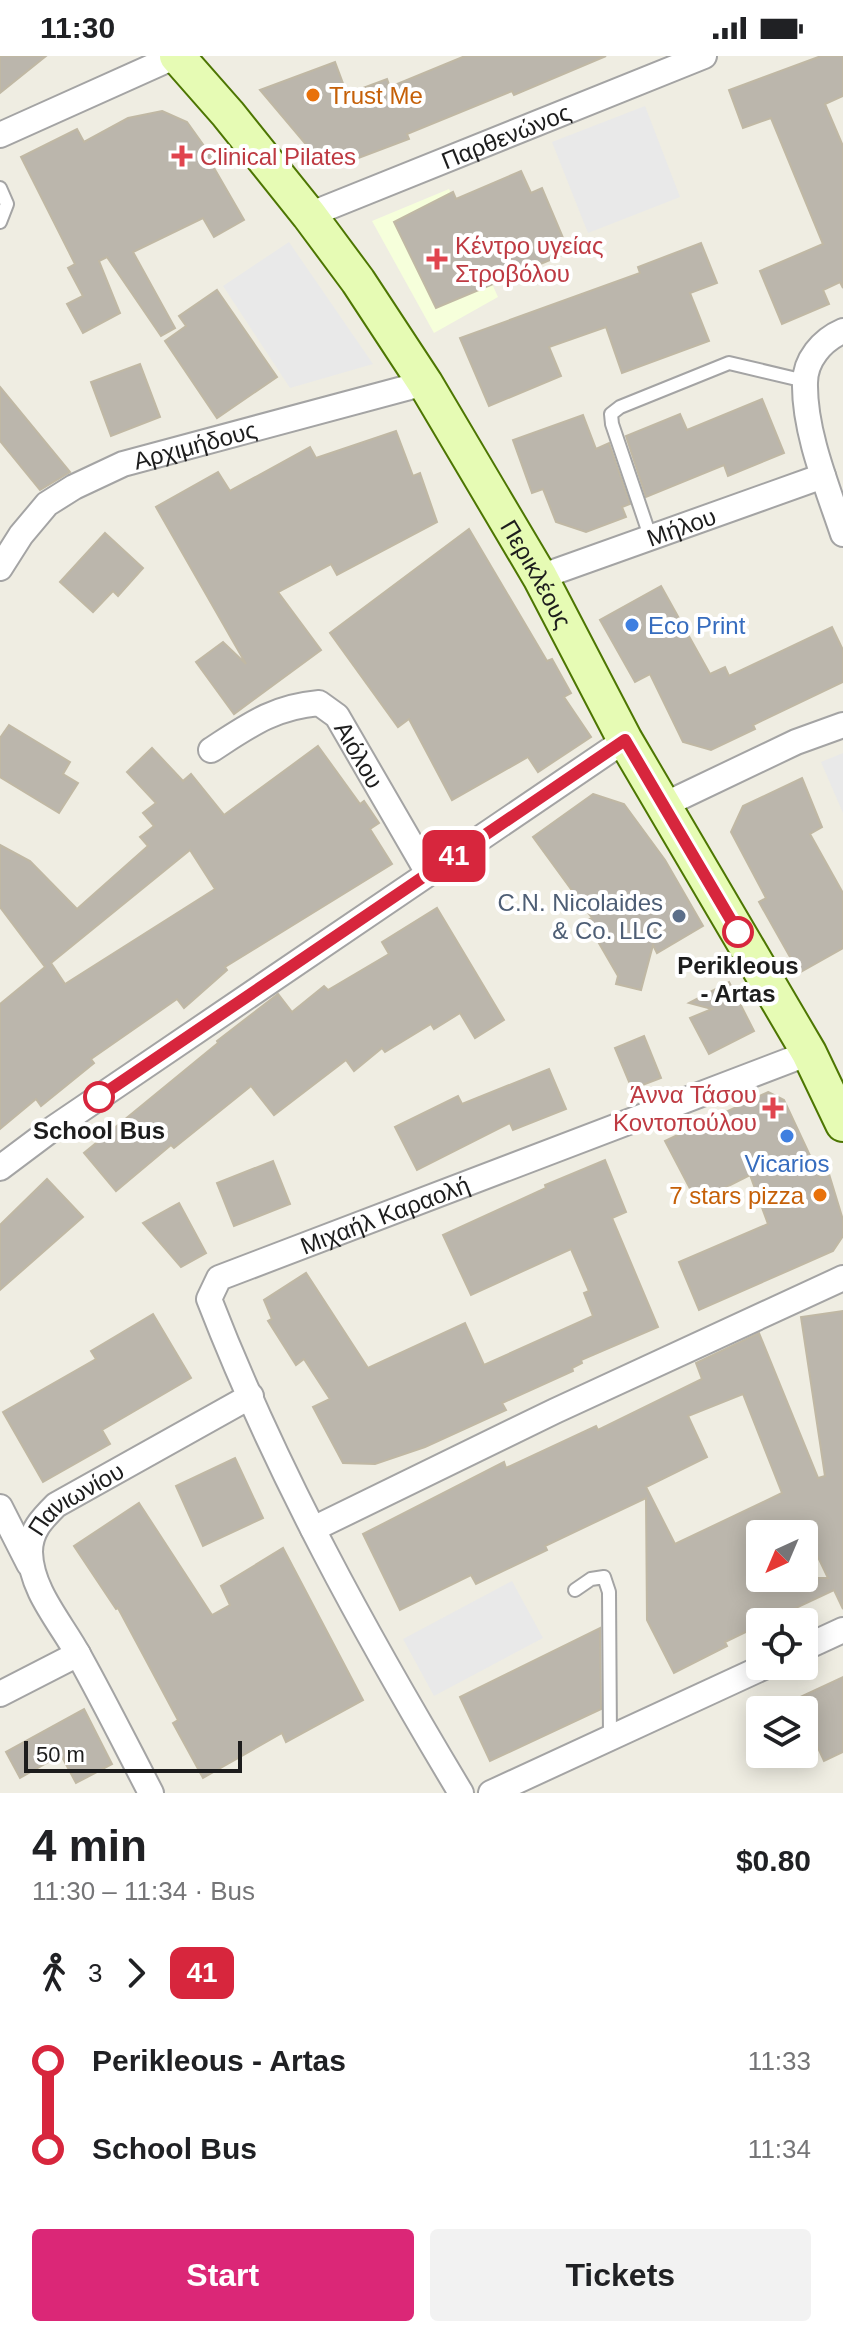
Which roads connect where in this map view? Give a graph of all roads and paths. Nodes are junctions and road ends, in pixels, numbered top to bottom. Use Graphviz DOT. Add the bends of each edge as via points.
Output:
graph roads {
  1 [pos="177,56"];
  2 [pos="704,56"];
  3 [pos="0,135"];
  4 [pos="0,188"];
  5 [pos="309,215"];
  6 [pos="0,222"];
  7 [pos="843,331"];
  8 [pos="805,381"];
  9 [pos="425,383"];
  10 [pos="823,476"];
  11 [pos="843,534"];
  12 [pos="651,539"];
  13 [pos="0,568"];
  14 [pos="540,577"];
  15 [pos="843,725"];
  16 [pos="625,740"];
  17 [pos="211,750"];
  18 [pos="664,805"];
  19 [pos="428,873"];
  20 [pos="809,1053"];
  21 [pos="843,1124"];
  22 [pos="0,1168"];
  23 [pos="843,1278"];
  24 [pos="251,1396"];
  25 [pos="0,1507"];
  26 [pos="313,1529"];
  27 [pos="34,1573"];
  28 [pos="575,1590"];
  29 [pos="843,1630"];
  30 [pos="818,1642"];
  31 [pos="78,1654"];
  32 [pos="746,1675"];
  33 [pos="0,1694"];
  34 [pos="610,1738"];
  35 [pos="151,1793"];
  36 [pos="461,1793"];
  37 [pos="491,1793"];
  1 -- 3 [label="street"];
  1 -- 5 [label="main road, Περικλέους"];
  2 -- 5 [label="street, Παρθενώνος"];
  4 -- 6 [label="lane" via="7,204"];
  5 -- 9 [label="main road, Περικλέους"];
  7 -- 8 [label="street" via="814,352"];
  8 -- 10 [label="street"];
  8 -- 12 [label="lane" via="729,363 611,414"];
  9 -- 13 [label="street, Αρχιμήδους" via="123,464 47,504"];
  9 -- 14 [label="main road, Περικλέους"];
  10 -- 11 [label="street"];
  10 -- 12 [label="street, Μήλου"];
  12 -- 14 [label="street, Μήλου"];
  14 -- 16 [label="main road, Περικλέους"];
  15 -- 18 [label="street"];
  16 -- 18 [label="main road, Περικλέους"];
  16 -- 19 [label="street"];
  17 -- 19 [label="street, Αιόλου" via="264,715 319,703 337,716"];
  18 -- 20 [label="main road, Περικλέους"];
  19 -- 22 [label="street"];
  20 -- 21 [label="main road, Περικλέους"];
  20 -- 24 [label="street, Μιχαήλ Καραολή" via="219,1278 209,1299"];
  23 -- 26 [label="street"];
  24 -- 26 [label="street, Μιχαήλ Καραολή"];
  24 -- 27 [label="street, Πανιωνίου" via="56,1505 31,1539"];
  25 -- 27 [label="street"];
  26 -- 36 [label="street, Μιχαήλ Καραολή" via="378,1655"];
  27 -- 31 [label="street, Πανιωνίου"];
  28 -- 34 [label="lane" via="604,1577 609,1592"];
  29 -- 30 [label="street"];
  31 -- 33 [label="street"];
  31 -- 35 [label="street, Πανιωνίου"];
  32 -- 34 [label="street"];
  34 -- 37 [label="street"];
}
